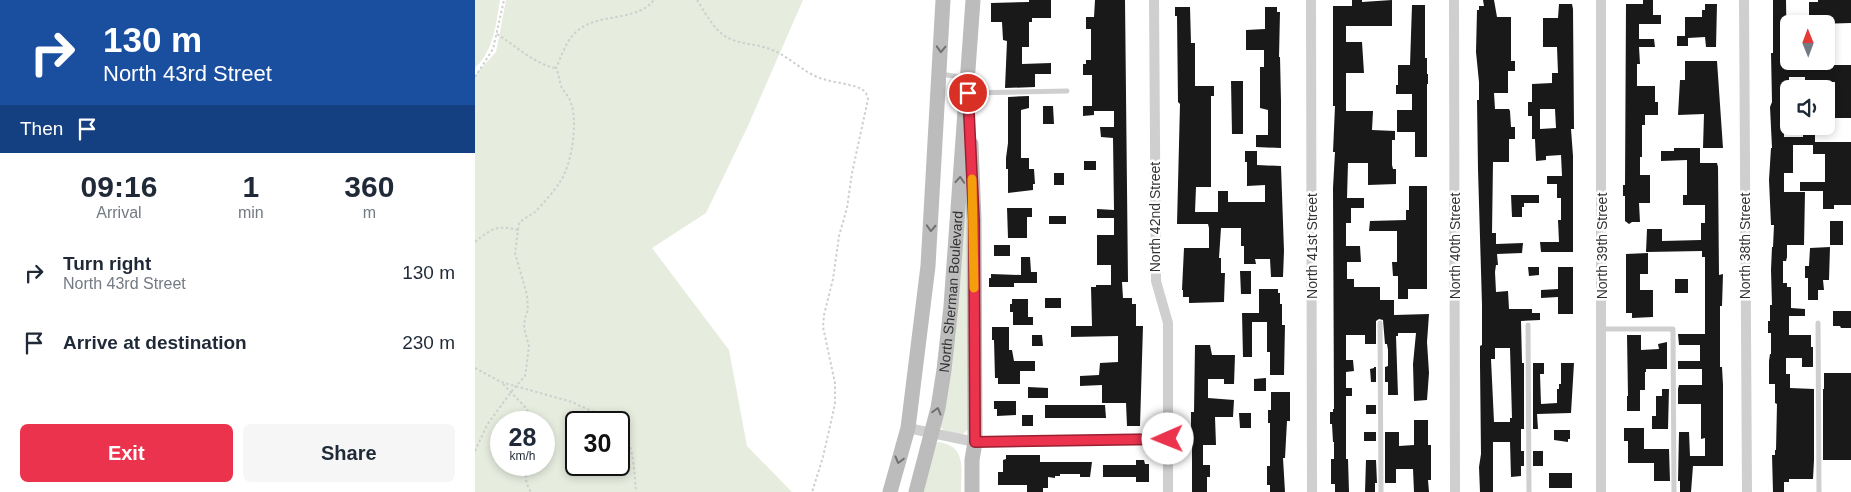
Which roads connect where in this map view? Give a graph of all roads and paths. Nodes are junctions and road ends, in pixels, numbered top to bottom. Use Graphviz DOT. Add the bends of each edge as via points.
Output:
graph roads {
  1 [pos="504,0"];
  2 [pos="654,0"];
  3 [pos="697,0"];
  4 [pos="943,0"];
  5 [pos="973,0"];
  6 [pos="1154,0"];
  7 [pos="1311,0"];
  8 [pos="1454,0"];
  9 [pos="1601,0"];
  10 [pos="1744,0"];
  11 [pos="497,34"];
  12 [pos="556,68"];
  13 [pos="940,74"];
  14 [pos="475,77"];
  15 [pos="967,78"];
  16 [pos="1067,91"];
  17 [pos="968,93"];
  18 [pos="518,230"];
  19 [pos="475,242"];
  20 [pos="1381,323"];
  21 [pos="1818,323"];
  22 [pos="1528,325"];
  23 [pos="1602,329"];
  24 [pos="475,368"];
  25 [pos="501,382"];
  26 [pos="516,386"];
  27 [pos="511,392"];
  28 [pos="528,411"];
  29 [pos="593,411"];
  30 [pos="907,428"];
  31 [pos="930,432"];
  32 [pos="1168,439"];
  33 [pos="975,442"];
  34 [pos="630,447"];
  35 [pos="475,451"];
  36 [pos="526,476"];
  37 [pos="531,492"];
  38 [pos="635,492"];
  39 [pos="812,492"];
  40 [pos="890,492"];
  41 [pos="915,492"];
  42 [pos="972,492"];
  43 [pos="1168,492"];
  44 [pos="1312,492"];
  45 [pos="1381,492"];
  46 [pos="1455,492"];
  47 [pos="1529,492"];
  48 [pos="1601,492"];
  49 [pos="1674,492"];
  50 [pos="1747,492"];
  51 [pos="1819,492"];
  1 -- 11 [label="path"];
  2 -- 12 [label="path" via="637,13 580,28 569,41"];
  3 -- 39 [label="path" via="722,34 740,43 780,54 822,79 861,88 868,99 824,315 823,327 835,383 835,404"];
  4 -- 13 [label="main road, North Sherman Boulevard, one-way"];
  5 -- 15 [label="main road, North Sherman Boulevard"];
  6 -- 32 [label="street, North 42nd Street" via="1156,281 1168,323"];
  7 -- 44 [label="street, North 41st Street"];
  8 -- 46 [label="street, North 40th Street"];
  9 -- 23 [label="street, North 39th Street"];
  10 -- 50 [label="street, North 38th Street"];
  11 -- 12 [label="path" via="545,66"];
  11 -- 14 [label="path" via="493,49"];
  12 -- 18 [label="path" via="571,103 574,121 570,154 561,182 534,212 519,223"];
  13 -- 15 [label="lane"];
  13 -- 30 [label="main road, North Sherman Boulevard, one-way" via="928,266"];
  15 -- 17 [label="main road"];
  31 -- 15 [label="main road, North Sherman Boulevard, one-way" via="938,408 950,315"];
  16 -- 17 [label="lane"];
  17 -- 33 [label="main road" via="974,220"];
  18 -- 19 [label="path" via="505,227 491,229"];
  18 -- 26 [label="path" via="515,253 527,295 524,328 529,346 525,376"];
  20 -- 45 [label="lane"];
  21 -- 51 [label="lane"];
  22 -- 47 [label="lane"];
  23 -- 48 [label="street, North 39th Street"];
  23 -- 49 [label="lane" via="1673,329"];
  24 -- 25 [label="path"];
  25 -- 26 [label="path"];
  25 -- 27 [label="path"];
  26 -- 27 [label="path"];
  26 -- 29 [label="path"];
  27 -- 28 [label="path"];
  27 -- 35 [label="path" via="487,425"];
  30 -- 31 [label="street"];
  30 -- 40 [label="main road, North Sherman Boulevard, one-way"];
  31 -- 33 [label="street"];
  31 -- 41 [label="main road, North Sherman Boulevard"];
  32 -- 33 [label="street"];
  32 -- 43 [label="street, North 42nd Street"];
  33 -- 42 [label="main road"];
  34 -- 38 [label="path"];
  36 -- 37 [label="path"];
}
